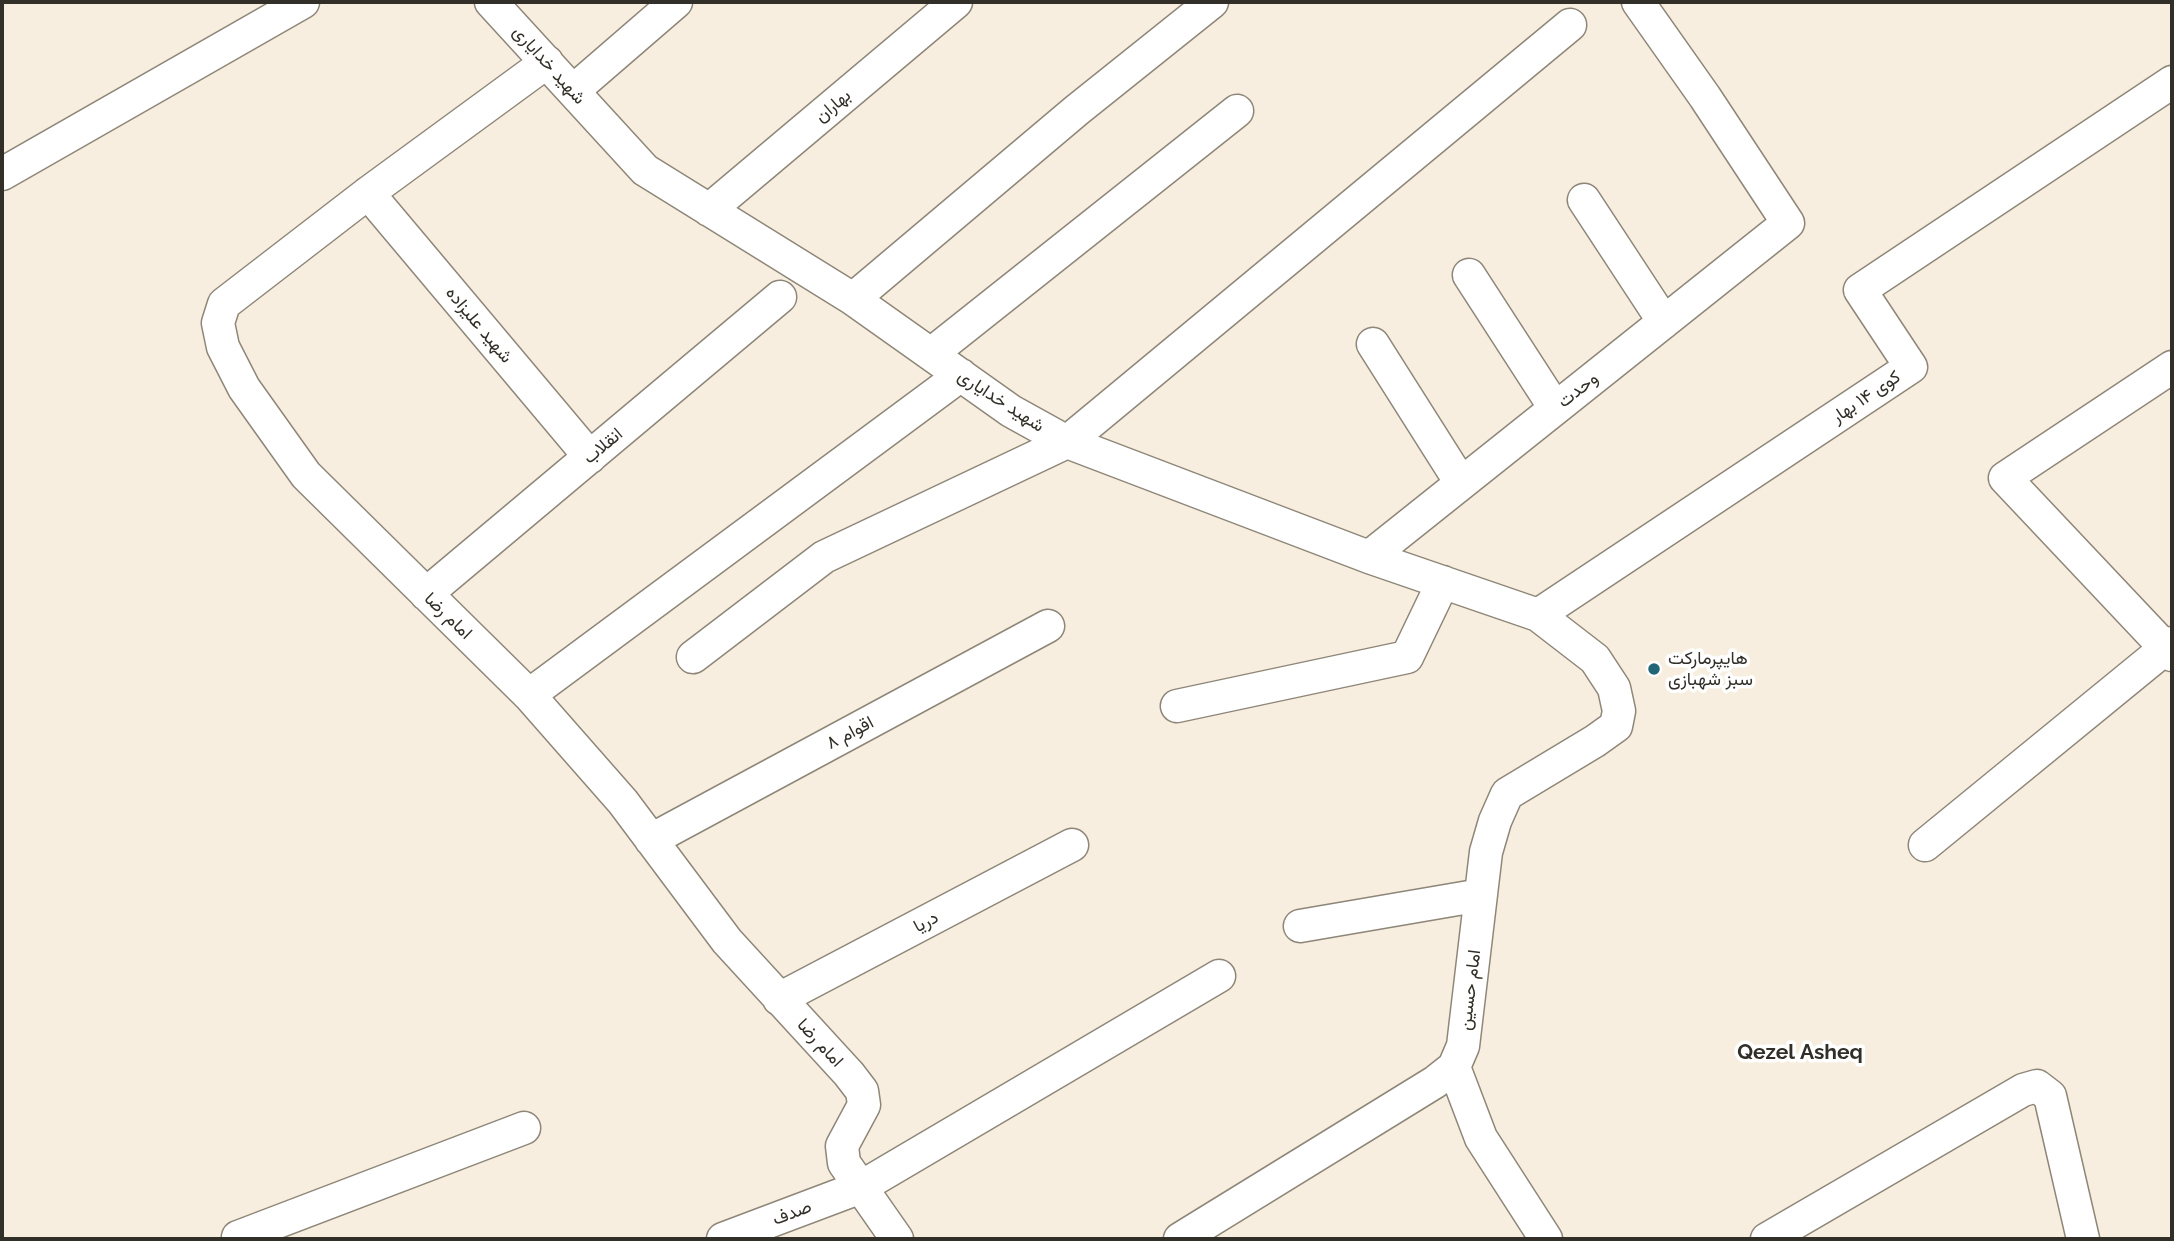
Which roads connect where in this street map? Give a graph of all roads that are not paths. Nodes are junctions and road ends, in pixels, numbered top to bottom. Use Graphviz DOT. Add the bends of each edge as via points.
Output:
graph roads {
  1 [pos="303,2"];
  2 [pos="491,2"];
  3 [pos="676,2"];
  4 [pos="956,2"];
  5 [pos="1212,2"];
  6 [pos="1638,2"];
  7 [pos="1570,25"];
  8 [pos="547,62"];
  9 [pos="2172,82"];
  10 [pos="573,91"];
  11 [pos="1237,111"];
  12 [pos="2,174"];
  13 [pos="368,193"];
  14 [pos="1584,200"];
  15 [pos="709,210"];
  16 [pos="1469,275"];
  17 [pos="780,297"];
  18 [pos="853,299"];
  19 [pos="1664,322"];
  20 [pos="1373,344"];
  21 [pos="931,354"];
  22 [pos="2172,367"];
  23 [pos="961,375"];
  24 [pos="1555,408"];
  25 [pos="1067,442"];
  26 [pos="590,457"];
  27 [pos="1461,483"];
  28 [pos="1369,557"];
  29 [pos="1443,582"];
  30 [pos="426,594"];
  31 [pos="1538,615"];
  32 [pos="1048,626"];
  33 [pos="2170,649"];
  34 [pos="693,657"];
  35 [pos="1595,659"];
  36 [pos="529,695"];
  37 [pos="1177,706"];
  38 [pos="652,840"];
  39 [pos="1072,845"];
  40 [pos="1925,845"];
  41 [pos="1481,895"];
  42 [pos="1300,926"];
  43 [pos="1219,976"];
  44 [pos="779,999"];
  45 [pos="1454,1067"];
  46 [pos="524,1128"];
  47 [pos="861,1187"];
  48 [pos="239,1239"];
  49 [pos="723,1239"];
  50 [pos="897,1239"];
  51 [pos="1180,1239"];
  52 [pos="1546,1239"];
  53 [pos="1767,1239"];
  54 [pos="2083,1239"];
  1 -- 12 [label="street"];
  2 -- 8 [label="street, شهید خدایاری"];
  3 -- 10 [label="street"];
  4 -- 15 [label="street, بهاران"];
  5 -- 18 [label="street"];
  6 -- 19 [label="street, وحدت" via="1788,223"];
  7 -- 25 [label="street"];
  8 -- 10 [label="street, شهید خدایاری"];
  8 -- 13 [label="street, امام رضا"];
  9 -- 31 [label="street, کوی ۱۴ بهار" via="1860,290 1911,366"];
  10 -- 15 [label="street, شهید خدایاری" via="645,170"];
  11 -- 21 [label="street"];
  13 -- 26 [label="street, شهید علیزاده"];
  13 -- 30 [label="street, امام رضا" via="223,304 218,323 223,348 244,388 306,475"];
  14 -- 19 [label="street"];
  15 -- 18 [label="street, شهید خدایاری"];
  16 -- 24 [label="street"];
  17 -- 26 [label="street, انقلاب"];
  18 -- 21 [label="street, شهید خدایاری"];
  19 -- 24 [label="street, وحدت"];
  20 -- 27 [label="street"];
  21 -- 23 [label="street, شهید خدایاری"];
  22 -- 33 [label="street" via="2005,478"];
  23 -- 25 [label="street, شهید خدایاری"];
  23 -- 36 [label="street"];
  24 -- 27 [label="street, وحدت"];
  25 -- 28 [label="street, شهید خدایاری"];
  25 -- 34 [label="street" via="824,557"];
  26 -- 30 [label="street, انقلاب"];
  27 -- 28 [label="street, وحدت"];
  28 -- 29 [label="street, شهید خدایاری"];
  29 -- 31 [label="street, شهید خدایاری"];
  29 -- 37 [label="street" via="1408,657"];
  30 -- 36 [label="street, امام رضا"];
  31 -- 35 [label="street, شهید خدایاری"];
  32 -- 38 [label="street, اقوام ۸"];
  33 -- 40 [label="street"];
  35 -- 41 [label="street, امام حسین" via="1618,698 1616,726 1507,794 1486,852"];
  36 -- 38 [label="street, امام رضا"];
  38 -- 44 [label="street, امام رضا" via="727,941"];
  39 -- 44 [label="street, دریا"];
  41 -- 42 [label="street"];
  41 -- 45 [label="street, امام حسین" via="1463,1046"];
  43 -- 47 [label="street, صدف"];
  44 -- 47 [label="street, امام رضا" via="862,1091 864,1105 842,1146 844,1163"];
  45 -- 51 [label="street"];
  45 -- 52 [label="street" via="1481,1138"];
  46 -- 48 [label="street"];
  47 -- 49 [label="street, صدف"];
  47 -- 50 [label="street, امام رضا"];
  53 -- 54 [label="street" via="2037,1086 2050,1096"];
}
